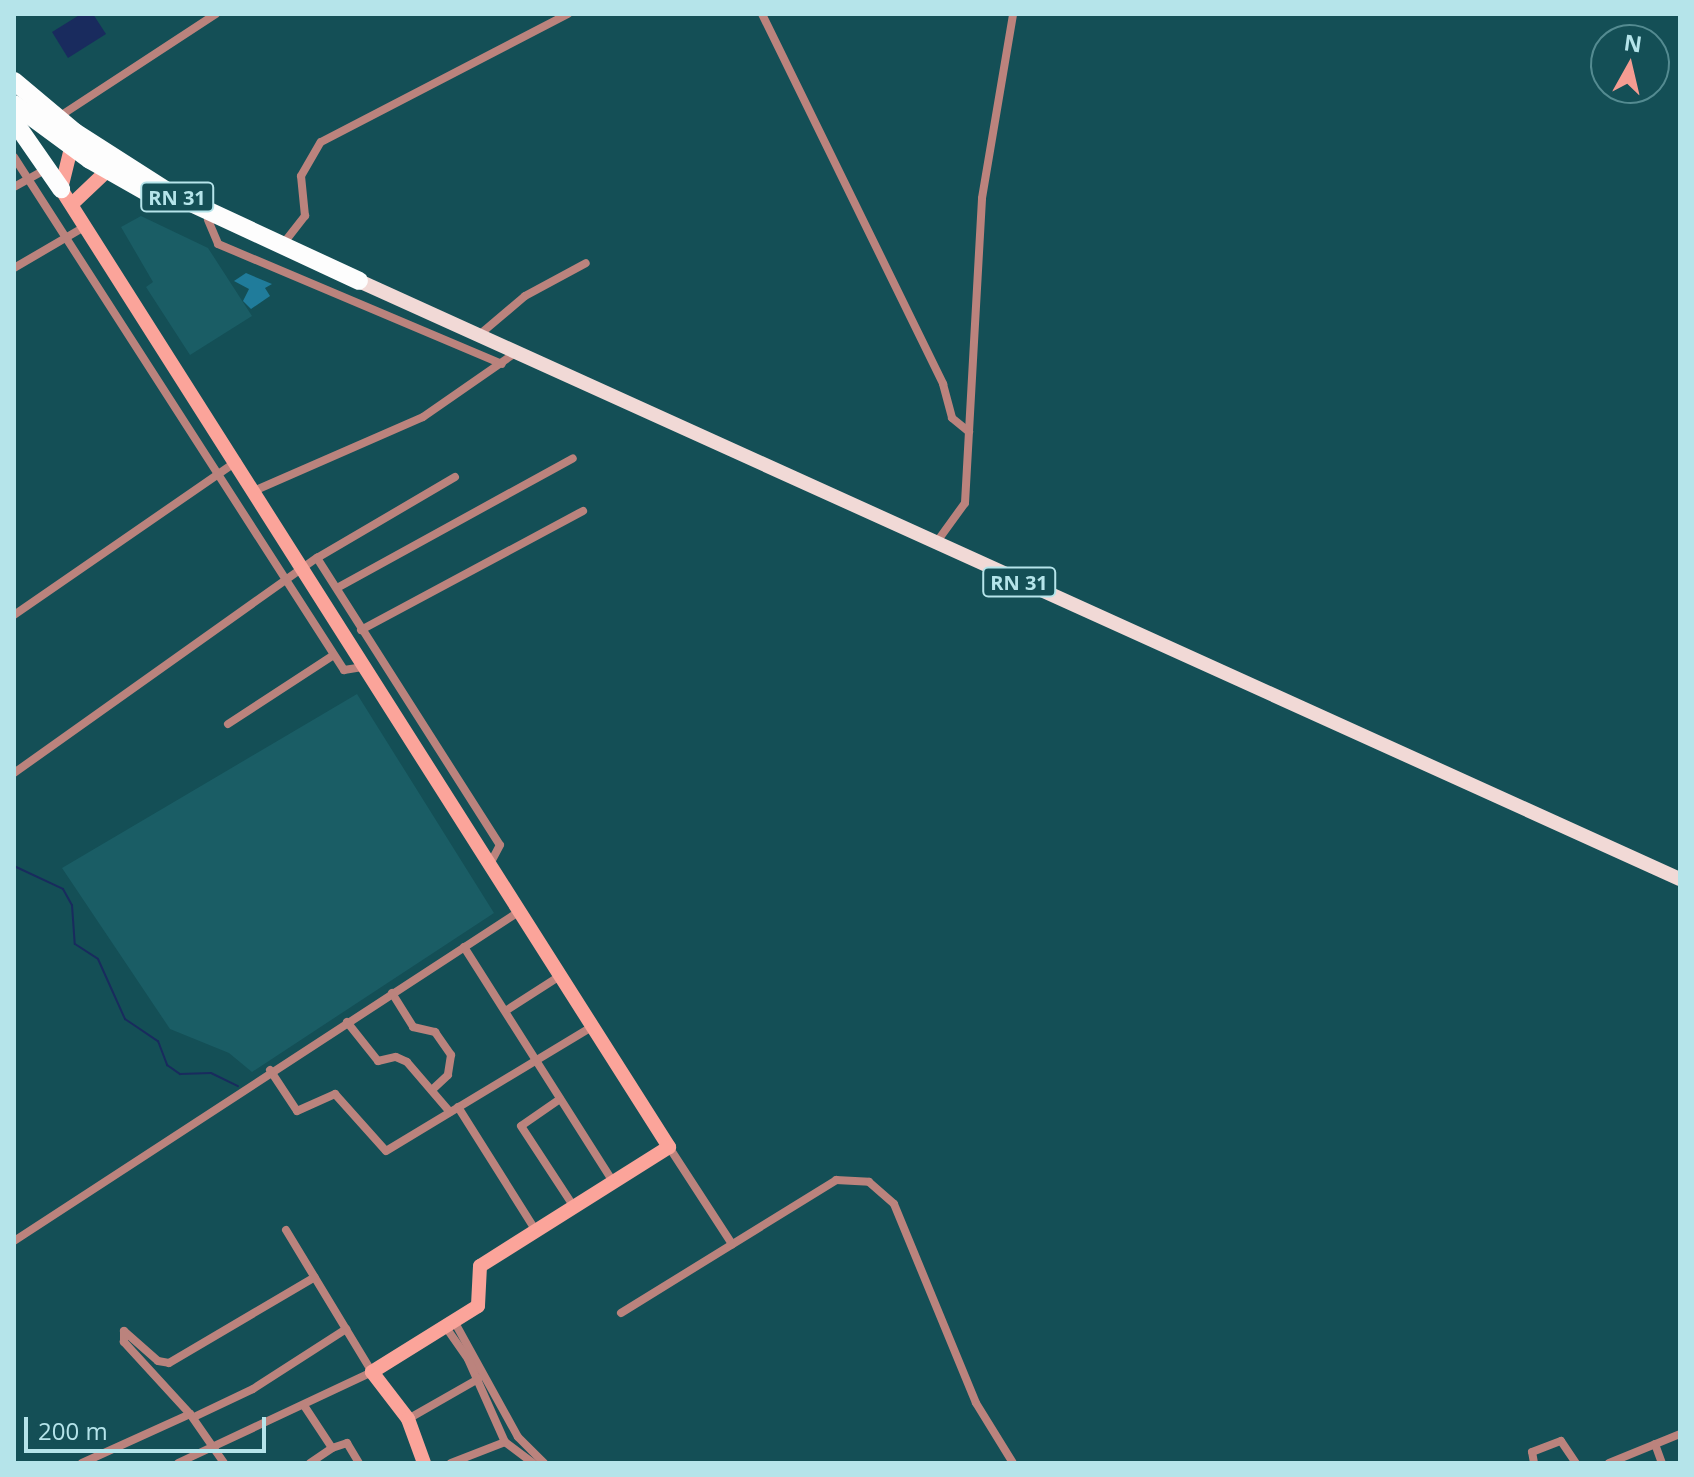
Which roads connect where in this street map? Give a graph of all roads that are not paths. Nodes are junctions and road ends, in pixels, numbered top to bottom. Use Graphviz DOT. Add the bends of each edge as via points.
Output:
graph roads {
  1 [pos="216,14"];
  2 [pos="568,14"];
  3 [pos="762,14"];
  4 [pos="1013,14"];
  5 [pos="14,81"];
  6 [pos="14,104"];
  7 [pos="56,118"];
  8 [pos="14,121"];
  9 [pos="73,140"];
  10 [pos="14,157"];
  11 [pos="113,166"];
  12 [pos="46,168"];
  13 [pos="28,179"];
  14 [pos="14,187"];
  15 [pos="66,197"];
  16 [pos="208,220"];
  17 [pos="86,226"];
  18 [pos="65,238"];
  19 [pos="282,245"];
  20 [pos="586,263"];
  21 [pos="14,268"];
  22 [pos="359,281"];
  23 [pos="478,336"];
  24 [pos="515,353"];
  25 [pos="502,364"];
  26 [pos="969,432"];
  27 [pos="573,458"];
  28 [pos="238,461"];
  29 [pos="219,471"];
  30 [pos="455,477"];
  31 [pos="256,490"];
  32 [pos="583,511"];
  33 [pos="935,544"];
  34 [pos="317,558"];
  35 [pos="302,568"];
  36 [pos="288,577"];
  37 [pos="337,588"];
  38 [pos="14,615"];
  39 [pos="361,630"];
  40 [pos="334,655"];
  41 [pos="364,667"];
  42 [pos="228,724"];
  43 [pos="14,773"];
  44 [pos="490,864"];
  45 [pos="1680,879"];
  46 [pos="520,911"];
  47 [pos="464,947"];
  48 [pos="560,976"];
  49 [pos="392,993"];
  50 [pos="507,1010"];
  51 [pos="347,1022"];
  52 [pos="593,1026"];
  53 [pos="535,1058"];
  54 [pos="270,1070"];
  55 [pos="432,1090"];
  56 [pos="560,1099"];
  57 [pos="454,1109"];
  58 [pos="669,1147"];
  59 [pos="613,1182"];
  60 [pos="574,1207"];
  61 [pos="286,1230"];
  62 [pos="536,1231"];
  63 [pos="14,1241"];
  64 [pos="732,1244"];
  65 [pos="315,1277"];
  66 [pos="621,1313"];
  67 [pos="449,1323"];
  68 [pos="346,1329"];
  69 [pos="372,1372"];
  70 [pos="478,1379"];
  71 [pos="305,1407"];
  72 [pos="192,1416"];
  73 [pos="408,1419"];
  74 [pos="1680,1434"];
  75 [pos="505,1442"];
  76 [pos="1655,1444"];
  77 [pos="213,1448"];
  78 [pos="332,1448"];
  79 [pos="82,1463"];
  80 [pos="178,1463"];
  81 [pos="224,1463"];
  82 [pos="310,1463"];
  83 [pos="359,1463"];
  84 [pos="424,1463"];
  85 [pos="451,1463"];
  86 [pos="533,1463"];
  87 [pos="544,1463"];
  88 [pos="1013,1463"];
  89 [pos="1534,1463"];
  90 [pos="1576,1463"];
  91 [pos="1609,1463"];
  92 [pos="1662,1463"];
  1 -- 7 [label="street"];
  2 -- 19 [label="street" via="321,142 301,176 305,216"];
  3 -- 26 [label="street" via="943,384 949,413"];
  4 -- 26 [label="street" via="982,198"];
  5 -- 7 [label="highway, RN 31"];
  6 -- 9 [label="highway, RN 31"];
  7 -- 9 [label="highway, RN 31"];
  8 -- 12 [label="highway"];
  9 -- 11 [label="highway, RN 31"];
  9 -- 15 [label="street"];
  10 -- 13 [label="street"];
  11 -- 15 [label="street"];
  11 -- 16 [label="highway, RN 31"];
  11 -- 19 [label="highway, RN 31"];
  12 -- 13 [label="street"];
  12 -- 15 [label="highway"];
  13 -- 14 [label="street"];
  13 -- 18 [label="street"];
  15 -- 17 [label="street"];
  16 -- 22 [label="highway, RN 31"];
  16 -- 25 [label="street" via="218,244"];
  17 -- 18 [label="street"];
  17 -- 28 [label="street"];
  18 -- 21 [label="street"];
  18 -- 29 [label="street"];
  19 -- 22 [label="highway, RN 31"];
  20 -- 23 [label="street" via="546,282"];
  22 -- 23 [label="main road, RN 31"];
  23 -- 24 [label="main road, RN 31"];
  24 -- 25 [label="street"];
  24 -- 33 [label="main road, RN 31"];
  25 -- 31 [label="street" via="423,417"];
  26 -- 33 [label="street" via="963,511"];
  27 -- 37 [label="street"];
  28 -- 29 [label="street"];
  28 -- 31 [label="street"];
  29 -- 36 [label="street"];
  29 -- 38 [label="street"];
  30 -- 34 [label="street"];
  31 -- 35 [label="street"];
  32 -- 39 [label="street"];
  33 -- 45 [label="main road, RN 31"];
  34 -- 35 [label="street"];
  34 -- 37 [label="street"];
  35 -- 36 [label="street"];
  35 -- 41 [label="street"];
  36 -- 40 [label="street"];
  36 -- 43 [label="street"];
  37 -- 39 [label="street"];
  39 -- 44 [label="street" via="500,845"];
  40 -- 41 [label="street" via="344,670"];
  40 -- 42 [label="street"];
  41 -- 44 [label="street"];
  44 -- 46 [label="street"];
  46 -- 47 [label="street"];
  46 -- 48 [label="street"];
  47 -- 49 [label="street"];
  47 -- 50 [label="street"];
  48 -- 50 [label="street"];
  48 -- 52 [label="street"];
  49 -- 51 [label="street"];
  49 -- 55 [label="street" via="413,1027 435,1032 451,1055 448,1075"];
  50 -- 53 [label="street"];
  51 -- 54 [label="street"];
  51 -- 55 [label="street" via="375,1059 402,1058"];
  52 -- 53 [label="street"];
  52 -- 58 [label="street"];
  53 -- 56 [label="street"];
  53 -- 57 [label="street"];
  54 -- 57 [label="street" via="300,1113 335,1094 383,1151"];
  54 -- 63 [label="street"];
  55 -- 57 [label="street"];
  56 -- 59 [label="street"];
  56 -- 60 [label="street" via="521,1126"];
  57 -- 62 [label="street"];
  58 -- 59 [label="street"];
  58 -- 64 [label="street"];
  59 -- 60 [label="street"];
  60 -- 62 [label="street"];
  61 -- 65 [label="street"];
  62 -- 67 [label="street" via="478,1268 481,1302"];
  64 -- 66 [label="street"];
  64 -- 88 [label="street" via="836,1180 869,1182 894,1204 976,1403"];
  65 -- 68 [label="street"];
  65 -- 72 [label="street" via="169,1363 158,1361 124,1331 124,1342"];
  67 -- 69 [label="street"];
  67 -- 70 [label="street"];
  67 -- 87 [label="street" via="518,1437"];
  68 -- 69 [label="street"];
  68 -- 72 [label="street" via="253,1389"];
  69 -- 71 [label="street"];
  69 -- 73 [label="street"];
  70 -- 73 [label="street"];
  70 -- 75 [label="street"];
  71 -- 77 [label="street"];
  71 -- 78 [label="street"];
  72 -- 77 [label="street"];
  72 -- 79 [label="street"];
  73 -- 84 [label="street"];
  74 -- 76 [label="street"];
  75 -- 85 [label="street"];
  75 -- 86 [label="street"];
  76 -- 91 [label="street"];
  76 -- 92 [label="street"];
  77 -- 80 [label="street"];
  77 -- 81 [label="street"];
  78 -- 82 [label="street"];
  78 -- 83 [label="street" via="347,1443"];
  89 -- 90 [label="street" via="1532,1452 1561,1441"];
}
